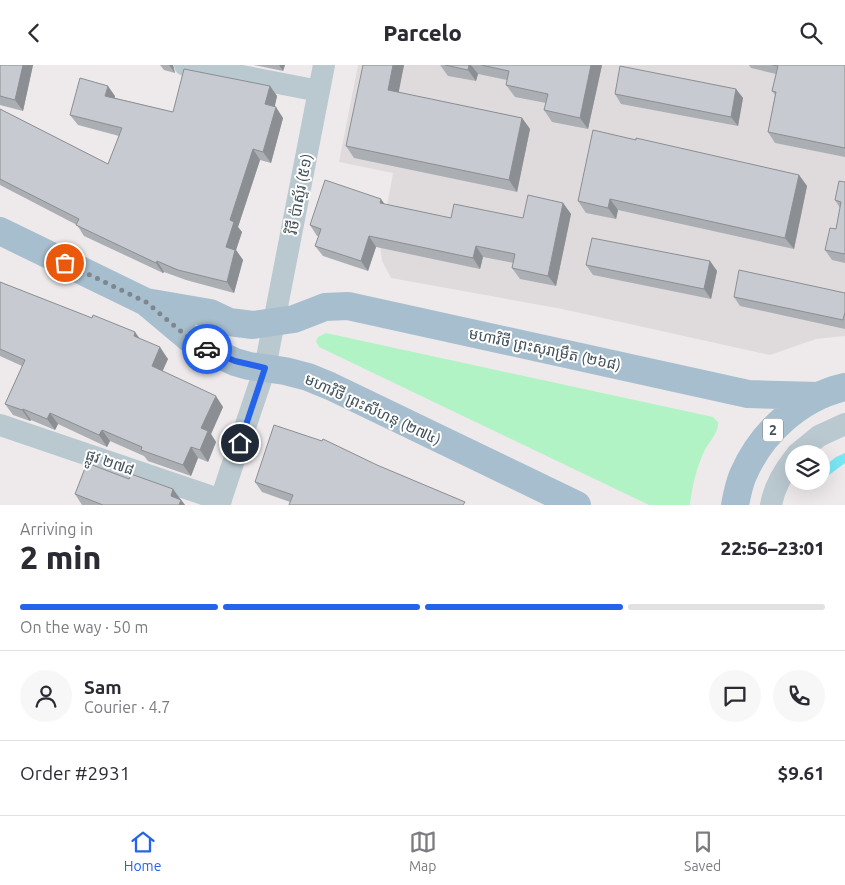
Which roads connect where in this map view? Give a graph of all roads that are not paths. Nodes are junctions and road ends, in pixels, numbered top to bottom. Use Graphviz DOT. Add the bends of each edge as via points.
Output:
graph roads {
  1 [pos="185,65"];
  2 [pos="324,65"];
  3 [pos="319,91"];
  4 [pos="0,231"];
  5 [pos="146,302"];
  6 [pos="274,323"];
  7 [pos="265,368"];
  8 [pos="845,387"];
  9 [pos="818,396"];
  10 [pos="845,424"];
  11 [pos="0,425"];
  12 [pos="807,445"];
  13 [pos="785,469"];
  14 [pos="220,502"];
  15 [pos="576,505"];
  16 [pos="735,505"];
  17 [pos="771,505"];
  1 -- 3 [label="street"];
  2 -- 3 [label="street, វិថី ប៉ាស្ទ័រ (៥១)"];
  3 -- 6 [label="street, វិថី ប៉ាស្ទ័រ (៥១)"];
  4 -- 5 [label="main road, មហាវិថី ព្រះសីហនុ (២៧៤)"];
  5 -- 6 [label="main road, មហាវិថី ព្រះសីហនុ (២៧៤)" via="210,313 229,322"];
  5 -- 7 [label="main road, មហាវិថី ព្រះសីហនុ (២៧៤)" via="196,344 235,361"];
  6 -- 7 [label="street, វិថី ប៉ាស្ទ័រ (៥១)"];
  6 -- 9 [label="main road, មហាវិថី ព្រះសុរាម្រឹត (២៦៨)" via="325,307 348,306 748,394"];
  7 -- 14 [label="street, វិថី ប៉ាស្ទ័រ (៥១)"];
  7 -- 15 [label="main road, មហាវិថី ព្រះសីហនុ (២៧៤)" via="308,377 330,386"];
  8 -- 9 [label="main road, 2"];
  9 -- 16 [label="main road, 2" via="783,419 759,445 742,476"];
  10 -- 12 [label="street" via="819,435"];
  11 -- 14 [label="street, ផ្លូវ ២៧៨"];
  13 -- 17 [label="street"];
}
